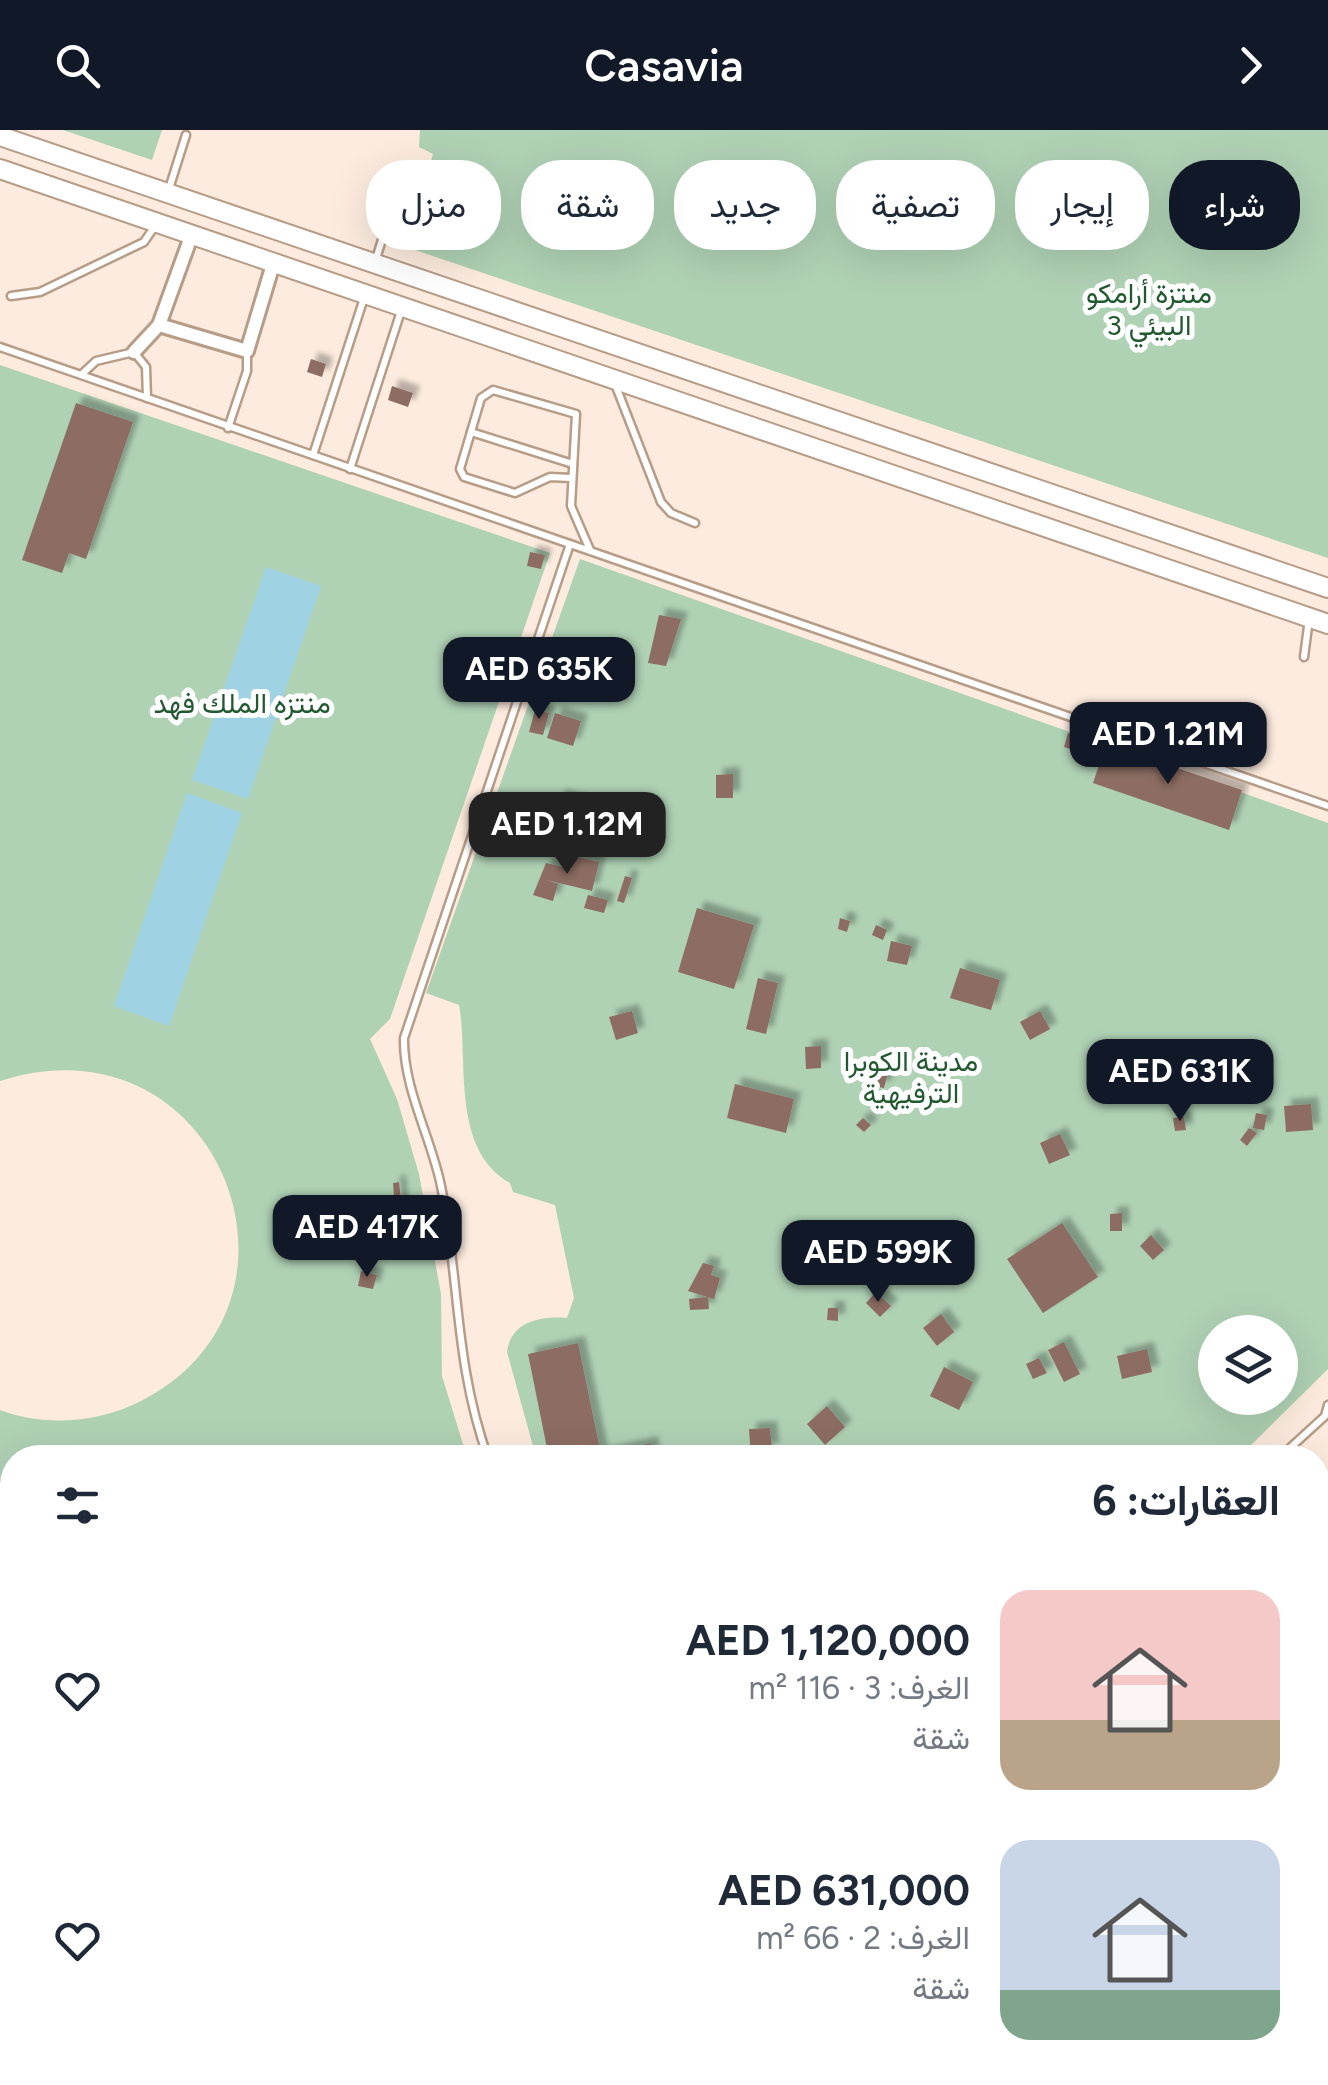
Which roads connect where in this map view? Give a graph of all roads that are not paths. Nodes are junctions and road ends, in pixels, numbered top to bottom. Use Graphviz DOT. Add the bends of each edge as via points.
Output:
graph roads {
  1 [pos="186,135"];
  2 [pos="0,136"];
  3 [pos="0,169"];
  4 [pos="168,194"];
  5 [pos="158,223"];
  6 [pos="192,234"];
  7 [pos="379,250"];
  8 [pos="340,253"];
  9 [pos="274,261"];
  10 [pos="374,265"];
  11 [pos="330,282"];
  12 [pos="365,294"];
  13 [pos="11,296"];
  14 [pos="478,300"];
  15 [pos="402,307"];
  16 [pos="159,324"];
  17 [pos="469,329"];
  18 [pos="0,347"];
  19 [pos="622,349"];
  20 [pos="247,351"];
  21 [pos="134,352"];
  22 [pos="82,374"];
  23 [pos="612,378"];
  24 [pos="147,398"];
  25 [pos="228,428"];
  26 [pos="471,432"];
  27 [pos="312,455"];
  28 [pos="946,458"];
  29 [pos="572,464"];
  30 [pos="350,469"];
  31 [pos="571,478"];
  32 [pos="935,488"];
  33 [pos="695,522"];
  34 [pos="570,544"];
  35 [pos="590,551"];
  36 [pos="1324,587"];
  37 [pos="1309,618"];
  38 [pos="1328,624"];
  39 [pos="1304,657"];
  40 [pos="1328,806"];
  41 [pos="1328,1406"];
  42 [pos="1327,1416"];
  43 [pos="483,1445"];
  44 [pos="1294,1445"];
  1 -- 4 [label="lane"];
  2 -- 4 [label="street"];
  3 -- 5 [label="street"];
  4 -- 5 [label="street"];
  4 -- 8 [label="street"];
  5 -- 6 [label="street"];
  5 -- 13 [label="lane" via="144,242 40,292"];
  6 -- 9 [label="street"];
  6 -- 16 [label="street"];
  7 -- 10 [label="lane"];
  8 -- 10 [label="street"];
  8 -- 11 [label="street"];
  9 -- 11 [label="street"];
  9 -- 20 [label="street"];
  10 -- 14 [label="street"];
  11 -- 12 [label="street"];
  12 -- 15 [label="street"];
  12 -- 27 [label="lane"];
  14 -- 17 [label="street"];
  14 -- 19 [label="street"];
  15 -- 17 [label="street"];
  15 -- 30 [label="lane"];
  16 -- 20 [label="street"];
  16 -- 21 [label="street"];
  17 -- 23 [label="street"];
  18 -- 22 [label="lane"];
  19 -- 23 [label="street"];
  19 -- 28 [label="street"];
  20 -- 25 [label="lane"];
  21 -- 22 [label="lane" via="96,361"];
  21 -- 24 [label="lane" via="146,368"];
  22 -- 24 [label="lane"];
  23 -- 32 [label="street"];
  23 -- 33 [label="lane" via="661,502"];
  24 -- 25 [label="lane"];
  25 -- 27 [label="lane"];
  26 -- 29 [label="lane"];
  26 -- 29 [label="lane" via="481,398 493,390 566,410 579,422"];
  26 -- 31 [label="lane" via="460,469 464,477 515,493 550,477"];
  27 -- 30 [label="lane"];
  28 -- 32 [label="street"];
  28 -- 36 [label="street"];
  29 -- 31 [label="lane"];
  30 -- 34 [label="lane"];
  31 -- 35 [label="lane" via="571,506"];
  32 -- 37 [label="street"];
  34 -- 35 [label="lane"];
  34 -- 43 [label="lane" via="404,1038 407,1073 442,1191 458,1340"];
  35 -- 40 [label="lane"];
  36 -- 37 [label="street"];
  37 -- 38 [label="street"];
  37 -- 39 [label="lane"];
  41 -- 42 [label="lane"];
  42 -- 44 [label="lane"];
}
